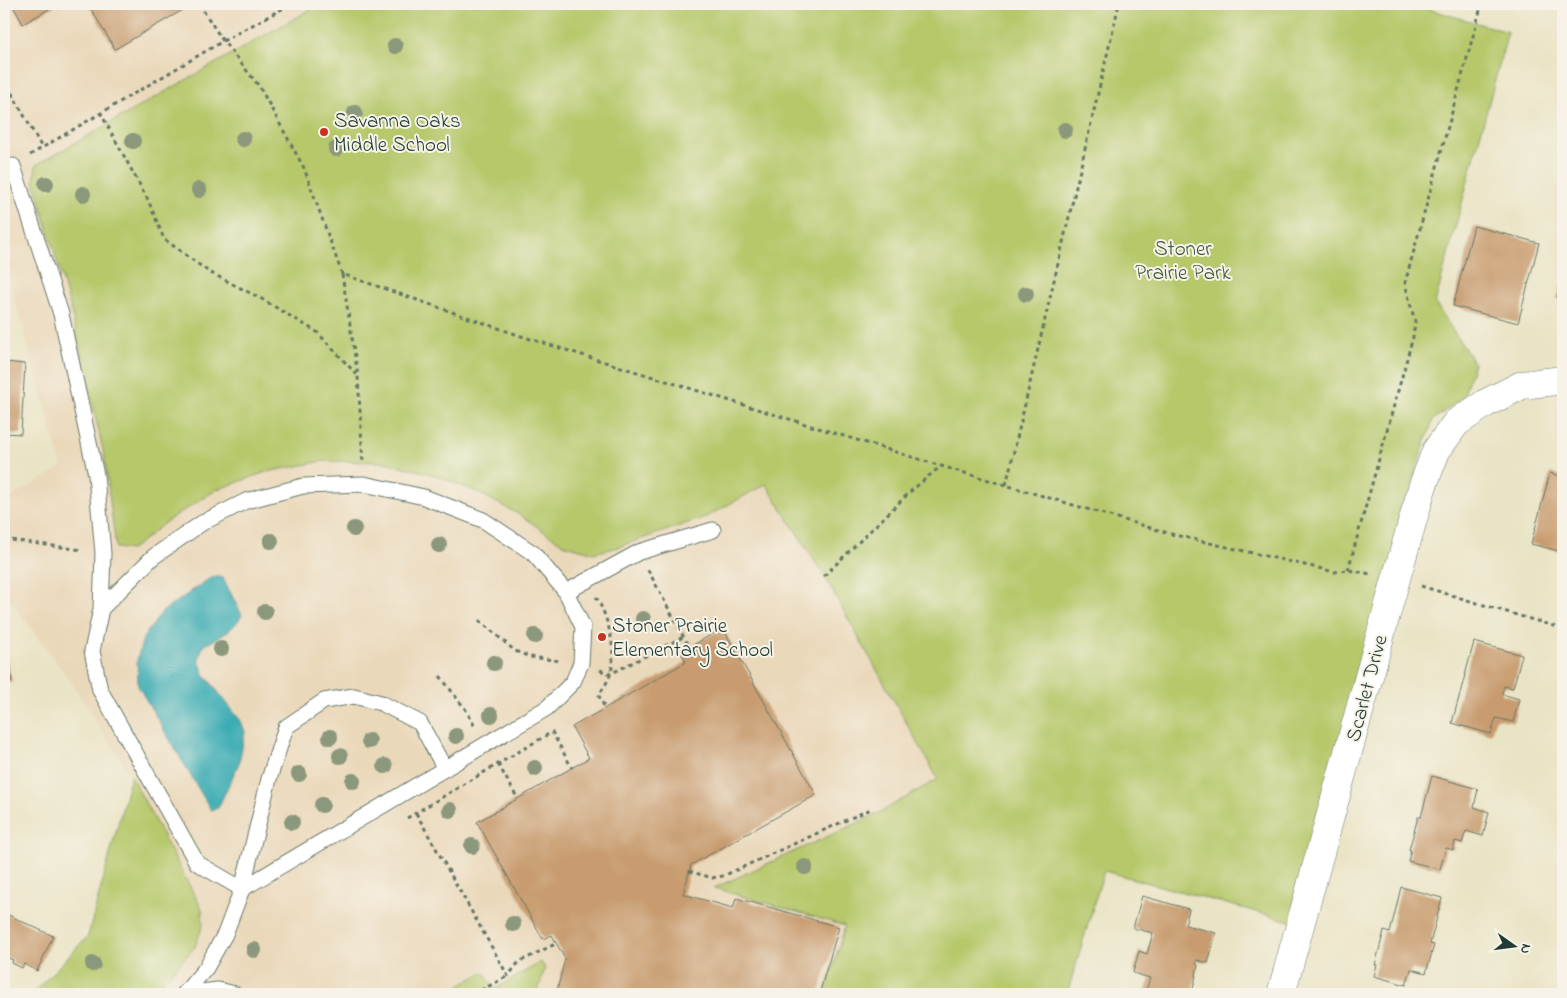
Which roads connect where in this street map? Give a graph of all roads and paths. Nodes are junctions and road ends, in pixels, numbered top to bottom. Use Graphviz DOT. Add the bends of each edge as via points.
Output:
graph roads {
  1 [pos="199,4"];
  2 [pos="291,4"];
  3 [pos="1119,4"];
  4 [pos="1470,4"];
  5 [pos="223,41"];
  6 [pos="4,78"];
  7 [pos="100,112"];
  8 [pos="42,148"];
  9 [pos="13,166"];
  10 [pos="342,274"];
  11 [pos="358,376"];
  12 [pos="1563,380"];
  13 [pos="941,466"];
  14 [pos="363,468"];
  15 [pos="1006,484"];
  16 [pos="714,530"];
  17 [pos="4,540"];
  18 [pos="639,552"];
  19 [pos="103,553"];
  20 [pos="1348,570"];
  21 [pos="824,576"];
  22 [pos="1396,579"];
  23 [pos="586,580"];
  24 [pos="566,592"];
  25 [pos="101,609"];
  26 [pos="1563,629"];
  27 [pos="689,647"];
  28 [pos="605,708"];
  29 [pos="572,768"];
  30 [pos="445,769"];
  31 [pos="405,793"];
  32 [pos="873,808"];
  33 [pos="416,813"];
  34 [pos="400,822"];
  35 [pos="689,871"];
  36 [pos="242,889"];
  37 [pos="557,943"];
  38 [pos="508,976"];
  39 [pos="185,994"];
  40 [pos="235,994"];
  41 [pos="474,994"];
  42 [pos="1281,994"];
  1 -- 5 [label="path"];
  2 -- 5 [label="path"];
  3 -- 15 [label="path"];
  4 -- 20 [label="path" via="1482,7 1405,283 1415,322 1413,337"];
  5 -- 7 [label="path"];
  5 -- 10 [label="path" via="259,86 304,168"];
  6 -- 8 [label="path"];
  7 -- 8 [label="path"];
  7 -- 11 [label="path" via="148,200 164,239 209,272 317,332"];
  8 -- 9 [label="path"];
  9 -- 19 [label="lane" via="61,314 96,475"];
  10 -- 11 [label="path"];
  10 -- 13 [label="path" via="524,337"];
  11 -- 14 [label="path"];
  12 -- 22 [label="street, Scarlet Drive" via="1522,385 1486,403 1456,424 1436,451"];
  13 -- 15 [label="path"];
  13 -- 21 [label="path"];
  15 -- 20 [label="path" via="1175,535 1335,572"];
  16 -- 18 [label="lane"];
  17 -- 19 [label="path"];
  18 -- 23 [label="lane"];
  18 -- 27 [label="path"];
  19 -- 25 [label="lane"];
  20 -- 22 [label="path"];
  22 -- 26 [label="path"];
  22 -- 42 [label="street, Scarlet Drive"];
  23 -- 24 [label="lane"];
  23 -- 28 [label="path" via="604,610 613,652 610,674 599,696"];
  24 -- 25 [label="lane" via="533,554 483,520 424,497 364,484 303,486 246,501 202,523 153,558"];
  24 -- 30 [label="lane" via="583,628 581,663 573,682 547,708"];
  25 -- 36 [label="lane" via="92,651 100,690 198,862"];
  29 -- 33 [label="path" via="552,732"];
  30 -- 31 [label="lane"];
  30 -- 36 [label="lane" via="420,723 381,703 354,696 324,702 286,728 269,779"];
  31 -- 33 [label="path"];
  31 -- 36 [label="lane"];
  32 -- 35 [label="path" via="723,876 712,878"];
  33 -- 34 [label="path"];
  33 -- 38 [label="path"];
  36 -- 39 [label="lane" via="225,934 206,968"];
  37 -- 38 [label="path" via="519,962"];
  38 -- 41 [label="path"];
  39 -- 40 [label="lane" via="218,990"];
}
